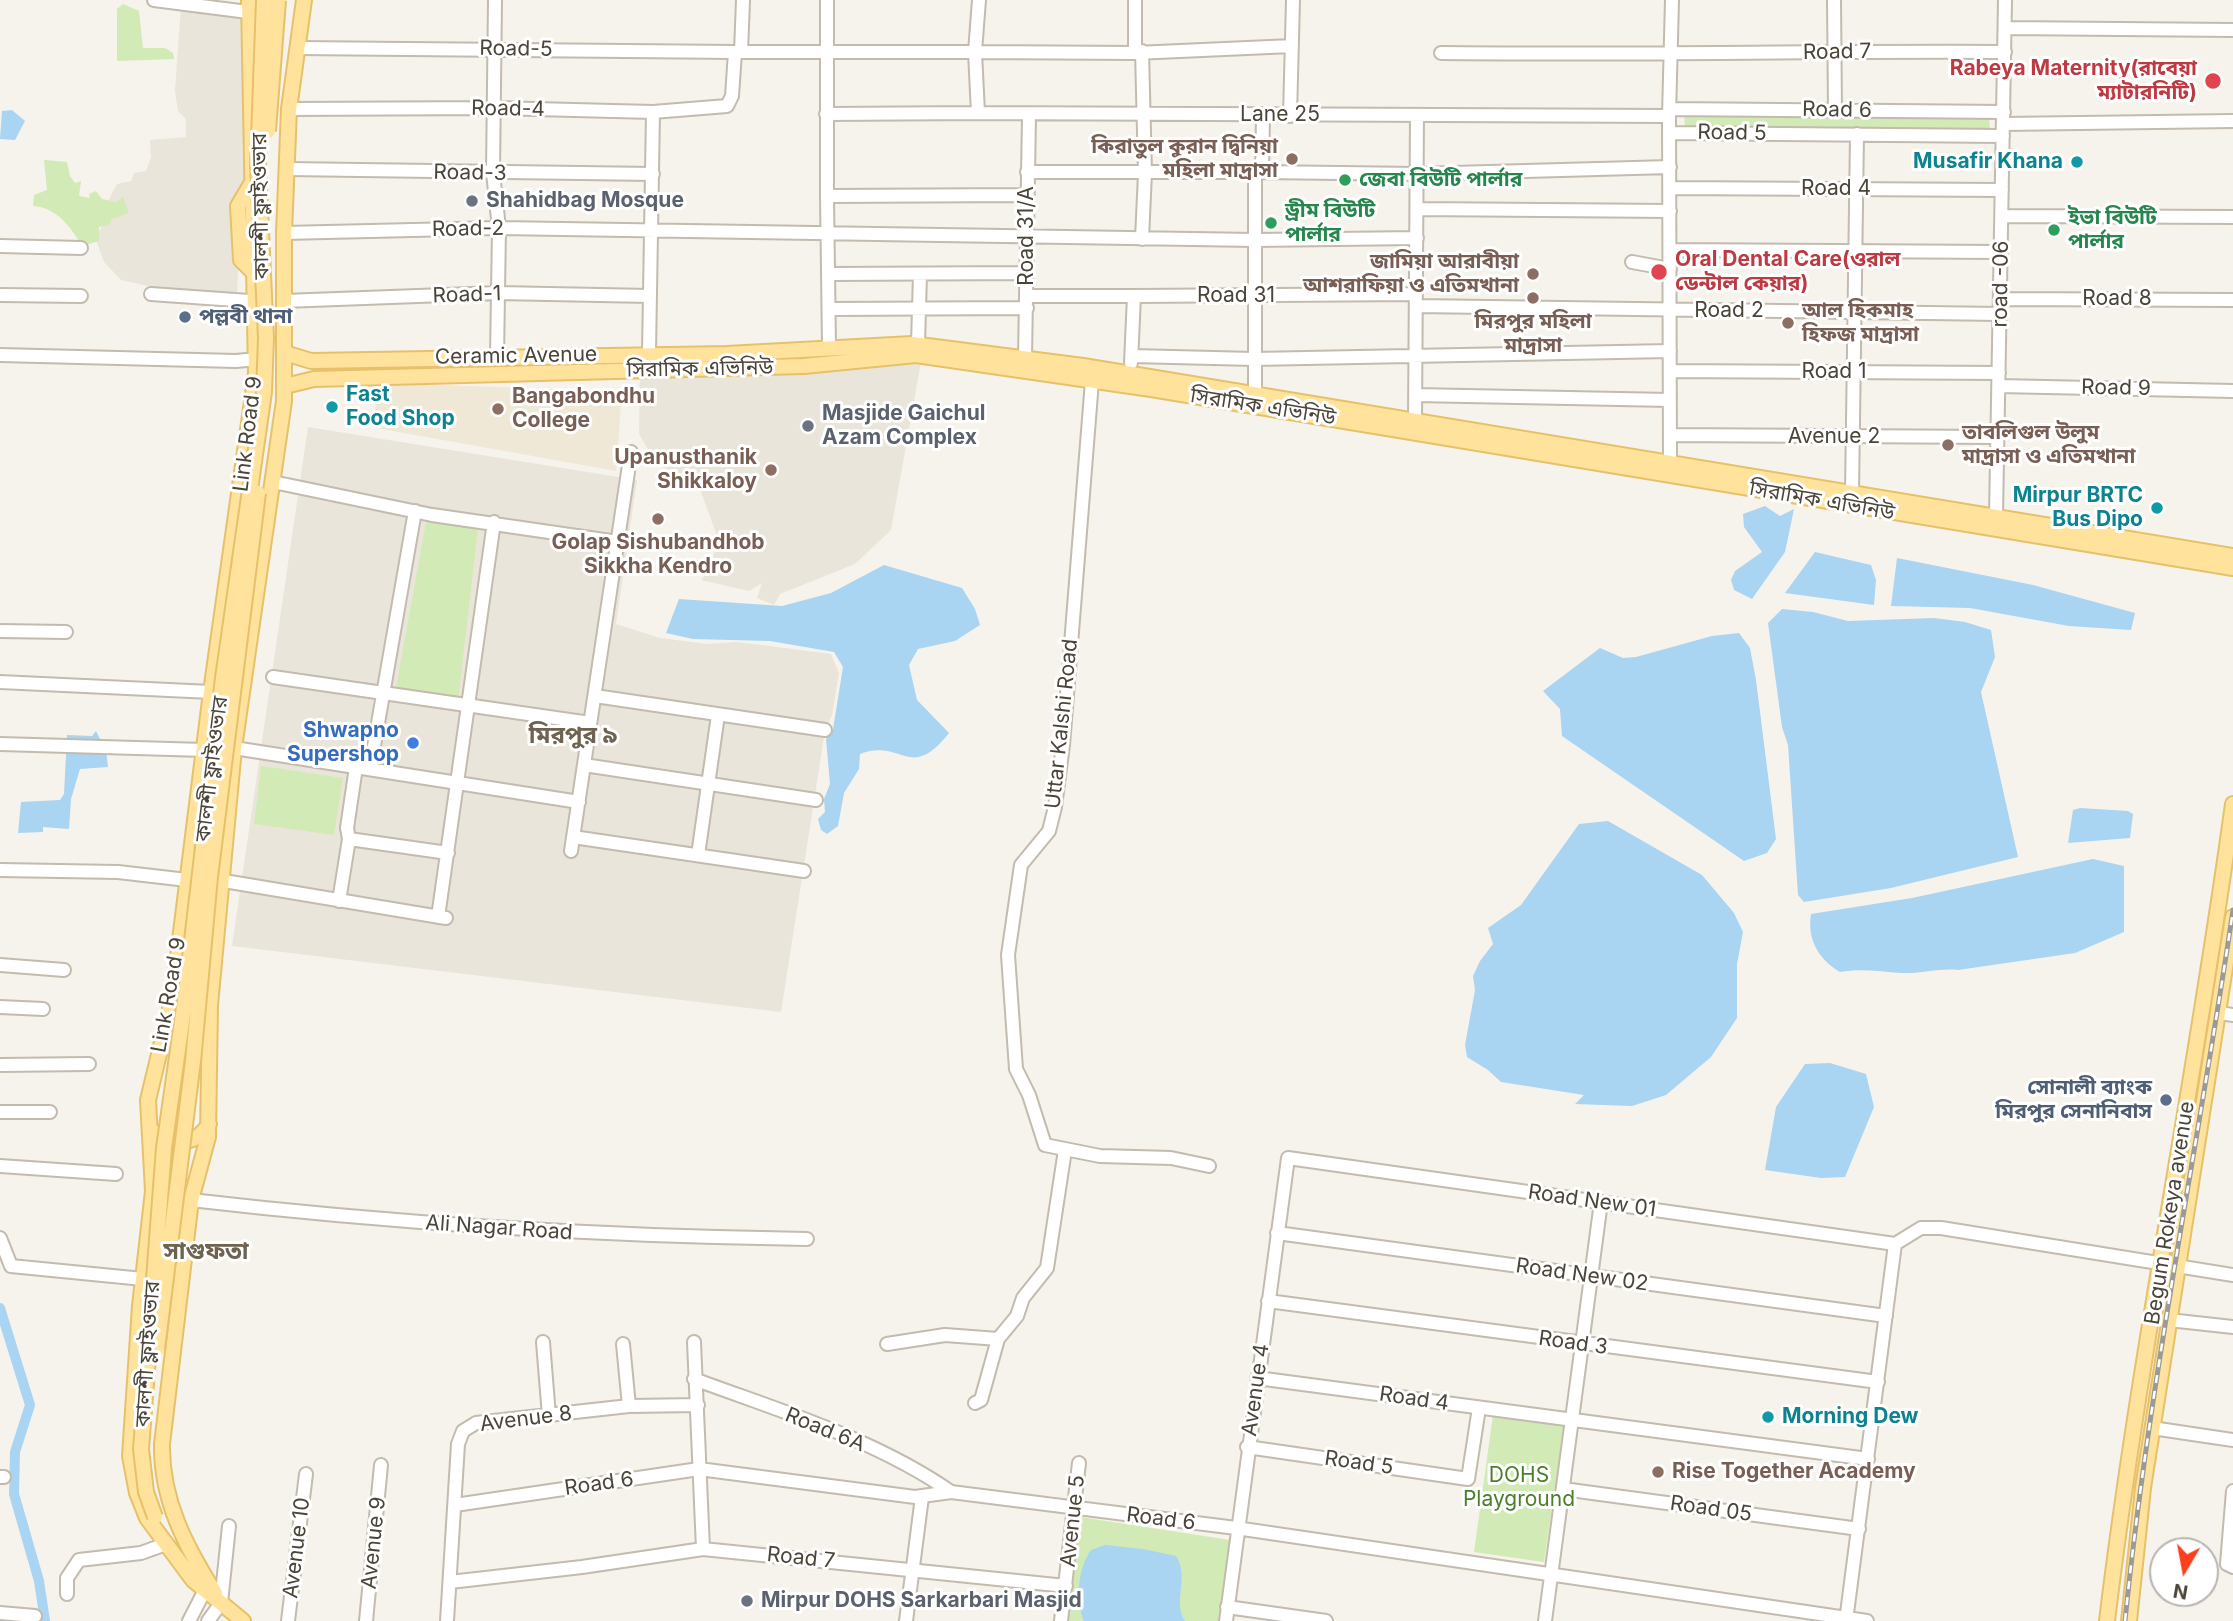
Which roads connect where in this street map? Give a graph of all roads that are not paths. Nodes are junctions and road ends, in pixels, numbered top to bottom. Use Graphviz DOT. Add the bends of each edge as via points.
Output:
graph roads {
  1 [pos="154,0"];
  2 [pos="264,0"];
  3 [pos="278,0"];
  4 [pos="495,0"];
  5 [pos="743,0"];
  6 [pos="827,0"];
  7 [pos="979,0"];
  8 [pos="1135,0"];
  9 [pos="1293,0"];
  10 [pos="1672,0"];
  11 [pos="1834,0"];
  12 [pos="2005,0"];
  13 [pos="303,1"];
  14 [pos="248,6"];
  15 [pos="2005,28"];
  16 [pos="2233,30"];
  17 [pos="1292,46"];
  18 [pos="297,48"];
  19 [pos="496,49"];
  20 [pos="828,51"];
  21 [pos="975,51"];
  22 [pos="1835,51"];
  23 [pos="738,52"];
  24 [pos="1138,52"];
  25 [pos="2004,52"];
  26 [pos="1441,53"];
  27 [pos="1670,56"];
  28 [pos="495,108"];
  29 [pos="289,109"];
  30 [pos="1835,110"];
  31 [pos="653,112"];
  32 [pos="1669,112"];
  33 [pos="978,113"];
  34 [pos="826,114"];
  35 [pos="1028,115"];
  36 [pos="1143,115"];
  37 [pos="1417,115"];
  38 [pos="1263,116"];
  39 [pos="1290,116"];
  40 [pos="2233,121"];
  41 [pos="2003,124"];
  42 [pos="1670,133"];
  43 [pos="1857,135"];
  44 [pos="1670,167"];
  45 [pos="287,169"];
  46 [pos="1027,172"];
  47 [pos="1259,172"];
  48 [pos="493,173"];
  49 [pos="1145,173"];
  50 [pos="653,174"];
  51 [pos="1417,174"];
  52 [pos="1670,188"];
  53 [pos="1857,189"];
  54 [pos="2002,190"];
  55 [pos="1026,195"];
  56 [pos="827,196"];
  57 [pos="1417,209"];
  58 [pos="1670,212"];
  59 [pos="2002,216"];
  60 [pos="2233,217"];
  61 [pos="499,228"];
  62 [pos="652,231"];
  63 [pos="830,232"];
  64 [pos="284,233"];
  65 [pos="1026,234"];
  66 [pos="1417,238"];
  67 [pos="1142,239"];
  68 [pos="1255,240"];
  69 [pos="0,246"];
  70 [pos="81,248"];
  71 [pos="1670,250"];
  72 [pos="1857,251"];
  73 [pos="2001,252"];
  74 [pos="1632,262"];
  75 [pos="1670,269"];
  76 [pos="1027,273"];
  77 [pos="829,274"];
  78 [pos="920,274"];
  79 [pos="498,293"];
  80 [pos="151,294"];
  81 [pos="0,295"];
  82 [pos="81,296"];
  83 [pos="650,296"];
  84 [pos="1134,296"];
  85 [pos="1254,297"];
  86 [pos="2000,299"];
  87 [pos="1416,300"];
  88 [pos="2233,300"];
  89 [pos="284,301"];
  90 [pos="1026,302"];
  91 [pos="918,307"];
  92 [pos="829,309"];
  93 [pos="1670,310"];
  94 [pos="1856,312"];
  95 [pos="2000,314"];
  96 [pos="918,344"];
  97 [pos="829,347"];
  98 [pos="1670,351"];
  99 [pos="649,353"];
  100 [pos="285,354"];
  101 [pos="1416,354"];
  102 [pos="0,355"];
  103 [pos="1132,356"];
  104 [pos="497,358"];
  105 [pos="1025,358"];
  106 [pos="1254,359"];
  107 [pos="236,362"];
  108 [pos="257,366"];
  109 [pos="1083,366"];
  110 [pos="1670,371"];
  111 [pos="1855,372"];
  112 [pos="1131,373"];
  113 [pos="1999,380"];
  114 [pos="1093,381"];
  115 [pos="285,386"];
  116 [pos="2233,391"];
  117 [pos="1255,394"];
  118 [pos="1415,395"];
  119 [pos="1670,400"];
  120 [pos="1415,421"];
  121 [pos="1671,435"];
  122 [pos="1998,437"];
  123 [pos="1852,438"];
  124 [pos="631,452"];
  125 [pos="1670,462"];
  126 [pos="273,482"];
  127 [pos="1852,493"];
  128 [pos="415,511"];
  129 [pos="1996,516"];
  130 [pos="494,523"];
  131 [pos="618,542"];
  132 [pos="2170,552"];
  133 [pos="2229,552"];
  134 [pos="2233,568"];
  135 [pos="0,631"];
  136 [pos="66,632"];
  137 [pos="273,677"];
  138 [pos="0,682"];
  139 [pos="211,692"];
  140 [pos="383,693"];
  141 [pos="594,696"];
  142 [pos="470,706"];
  143 [pos="718,715"];
  144 [pos="590,723"];
  145 [pos="825,730"];
  146 [pos="0,744"];
  147 [pos="234,748"];
  148 [pos="204,750"];
  149 [pos="584,765"];
  150 [pos="363,768"];
  151 [pos="458,783"];
  152 [pos="708,784"];
  153 [pos="816,800"];
  154 [pos="579,802"];
  155 [pos="2233,804"];
  156 [pos="573,837"];
  157 [pos="349,839"];
  158 [pos="571,851"];
  159 [pos="448,853"];
  160 [pos="698,855"];
  161 [pos="0,870"];
  162 [pos="804,871"];
  163 [pos="187,880"];
  164 [pos="224,881"];
  165 [pos="339,901"];
  166 [pos="2233,917"];
  167 [pos="0,965"];
  168 [pos="64,970"];
  169 [pos="0,1007"];
  170 [pos="43,1009"];
  171 [pos="2226,1014"];
  172 [pos="89,1064"];
  173 [pos="0,1065"];
  174 [pos="0,1112"];
  175 [pos="50,1112"];
  176 [pos="148,1123"];
  177 [pos="210,1123"];
  178 [pos="1065,1150"];
  179 [pos="1288,1158"];
  180 [pos="0,1166"];
  181 [pos="1209,1166"];
  182 [pos="116,1174"];
  183 [pos="191,1200"];
  184 [pos="1601,1202"];
  185 [pos="1277,1233"];
  186 [pos="0,1238"];
  187 [pos="807,1239"];
  188 [pos="1895,1244"];
  189 [pos="2162,1262"];
  190 [pos="2180,1265"];
  191 [pos="2233,1275"];
  192 [pos="1591,1277"];
  193 [pos="143,1279"];
  194 [pos="1268,1301"];
  195 [pos="1886,1316"];
  196 [pos="2169,1320"];
  197 [pos="2233,1327"];
  198 [pos="998,1339"];
  199 [pos="543,1342"];
  200 [pos="694,1342"];
  201 [pos="622,1344"];
  202 [pos="887,1344"];
  203 [pos="1582,1345"];
  204 [pos="1257,1378"];
  205 [pos="694,1379"];
  206 [pos="1878,1382"];
  207 [pos="975,1403"];
  208 [pos="698,1405"];
  209 [pos="629,1406"];
  210 [pos="1479,1408"];
  211 [pos="549,1416"];
  212 [pos="1572,1421"];
  213 [pos="2152,1428"];
  214 [pos="2233,1440"];
  215 [pos="1247,1447"];
  216 [pos="1868,1459"];
  217 [pos="1079,1463"];
  218 [pos="381,1465"];
  219 [pos="699,1469"];
  220 [pos="306,1474"];
  221 [pos="1563,1489"];
  222 [pos="2233,1491"];
  223 [pos="951,1492"];
  224 [pos="922,1497"];
  225 [pos="455,1505"];
  226 [pos="1074,1509"];
  227 [pos="157,1512"];
  228 [pos="175,1524"];
  229 [pos="229,1526"];
  230 [pos="1236,1528"];
  231 [pos="1859,1528"];
  232 [pos="163,1540"];
  233 [pos="703,1549"];
  234 [pos="2233,1567"];
  235 [pos="913,1570"];
  236 [pos="1551,1575"];
  237 [pos="450,1582"];
  238 [pos="1066,1586"];
  239 [pos="205,1590"];
  240 [pos="67,1594"];
  241 [pos="221,1603"];
  242 [pos="1227,1607"];
  243 [pos="0,1613"];
  244 [pos="34,1616"];
  245 [pos="1847,1620"];
  246 [pos="189,1621"];
  247 [pos="208,1621"];
  248 [pos="243,1621"];
  249 [pos="288,1621"];
  250 [pos="366,1621"];
  251 [pos="447,1621"];
  252 [pos="906,1621"];
  253 [pos="1061,1621"];
  254 [pos="1226,1621"];
  255 [pos="1326,1621"];
  256 [pos="1545,1621"];
  257 [pos="1867,1621"];
  258 [pos="2107,1621"];
  259 [pos="2129,1621"];
  1 -- 14 [label="street"];
  2 -- 227 [label="main road, কালশী ফ্লাইওভার, bridge" via="258,166 264,392 163,1160 141,1449 146,1492"];
  3 -- 227 [label="main road, bridge" via="266,165 272,380 147,1440"];
  4 -- 19 [label="street"];
  5 -- 23 [label="street"];
  6 -- 20 [label="street"];
  7 -- 21 [label="street"];
  8 -- 24 [label="street"];
  9 -- 17 [label="street"];
  10 -- 27 [label="street"];
  11 -- 22 [label="street"];
  12 -- 15 [label="street, road -06"];
  13 -- 18 [label="main road, Link Road 9"];
  14 -- 108 [label="main road, Link Road 9"];
  15 -- 16 [label="street"];
  15 -- 25 [label="street, road -06"];
  17 -- 24 [label="street, Road-5"];
  17 -- 39 [label="street"];
  18 -- 19 [label="street, Road-5"];
  18 -- 29 [label="main road, Link Road 9"];
  19 -- 23 [label="street, Road-5"];
  19 -- 28 [label="street"];
  20 -- 21 [label="street, Road-5"];
  20 -- 23 [label="street, Road-5"];
  20 -- 34 [label="street"];
  21 -- 24 [label="street, Road-5"];
  21 -- 33 [label="street"];
  22 -- 25 [label="street, Road 7"];
  22 -- 27 [label="street, Road 7"];
  22 -- 30 [label="street"];
  23 -- 31 [label="street, Road-4" via="727,106"];
  24 -- 36 [label="street"];
  25 -- 41 [label="street, road -06"];
  26 -- 27 [label="street, Road 7"];
  27 -- 32 [label="street"];
  28 -- 29 [label="street, Road-4"];
  28 -- 31 [label="street, Road-4"];
  28 -- 48 [label="street"];
  29 -- 45 [label="main road, Link Road 9"];
  30 -- 32 [label="street, Road 6"];
  30 -- 41 [label="street, Road 6"];
  31 -- 50 [label="street"];
  32 -- 37 [label="street, Road 6"];
  32 -- 42 [label="street"];
  33 -- 34 [label="street, Lane 25"];
  33 -- 35 [label="street, Lane 25"];
  34 -- 56 [label="street"];
  35 -- 36 [label="street, Lane 25"];
  35 -- 46 [label="street, Road 31/A"];
  36 -- 38 [label="street, Lane 25"];
  36 -- 49 [label="street"];
  37 -- 39 [label="street, Lane 25"];
  37 -- 51 [label="street"];
  38 -- 39 [label="street, Lane 25"];
  38 -- 47 [label="street"];
  40 -- 41 [label="street, Road 6"];
  41 -- 43 [label="street, Road 5"];
  41 -- 54 [label="street, road -06"];
  42 -- 43 [label="street, Road 5"];
  42 -- 44 [label="street"];
  43 -- 53 [label="street"];
  44 -- 51 [label="street"];
  44 -- 52 [label="street"];
  45 -- 48 [label="street, Road-3"];
  45 -- 64 [label="main road, Link Road 9"];
  46 -- 49 [label="street"];
  46 -- 55 [label="street, Road 31/A"];
  47 -- 49 [label="street"];
  47 -- 51 [label="street"];
  47 -- 68 [label="street"];
  48 -- 50 [label="street, Road-3"];
  48 -- 61 [label="street"];
  49 -- 67 [label="street"];
  50 -- 62 [label="street"];
  51 -- 57 [label="street"];
  52 -- 53 [label="street, Road 4"];
  52 -- 58 [label="street"];
  53 -- 54 [label="street, Road 4"];
  53 -- 72 [label="street"];
  54 -- 59 [label="street, road -06"];
  55 -- 56 [label="street"];
  55 -- 65 [label="street, Road 31/A"];
  56 -- 63 [label="street"];
  57 -- 58 [label="street"];
  57 -- 66 [label="street"];
  58 -- 71 [label="street"];
  59 -- 60 [label="street"];
  59 -- 73 [label="street, road -06"];
  61 -- 62 [label="street, Road-2"];
  61 -- 64 [label="street, Road-2"];
  61 -- 79 [label="street"];
  62 -- 63 [label="street, Road-2"];
  62 -- 83 [label="street"];
  63 -- 65 [label="street, Road-2"];
  63 -- 77 [label="street"];
  64 -- 89 [label="main road, Link Road 9"];
  65 -- 67 [label="street, Road-2"];
  65 -- 76 [label="street, Road 31/A"];
  66 -- 68 [label="street, Road-2"];
  66 -- 87 [label="street"];
  67 -- 68 [label="street, Road-2"];
  68 -- 85 [label="street"];
  69 -- 70 [label="street"];
  71 -- 72 [label="street"];
  71 -- 75 [label="street"];
  72 -- 73 [label="street"];
  72 -- 94 [label="street"];
  73 -- 86 [label="street, road -06"];
  74 -- 75 [label="street"];
  75 -- 93 [label="street"];
  76 -- 78 [label="street"];
  76 -- 90 [label="street, Road 31/A"];
  77 -- 78 [label="street"];
  77 -- 92 [label="street"];
  78 -- 91 [label="street"];
  79 -- 83 [label="street, Road-1"];
  79 -- 89 [label="street, Road-1"];
  79 -- 104 [label="street"];
  80 -- 107 [label="street" via="250,301 251,341"];
  81 -- 82 [label="street"];
  83 -- 99 [label="street"];
  84 -- 85 [label="street, Road 31"];
  84 -- 90 [label="street, Road 31"];
  84 -- 103 [label="street"];
  85 -- 87 [label="street, Road 31"];
  85 -- 106 [label="street"];
  86 -- 88 [label="street, Road 8"];
  86 -- 95 [label="street, road -06"];
  87 -- 93 [label="street, Road 2"];
  87 -- 101 [label="street"];
  89 -- 100 [label="main road, Link Road 9"];
  90 -- 91 [label="street, Road 31"];
  90 -- 105 [label="street, Road 31/A"];
  91 -- 92 [label="street, Road 31"];
  91 -- 96 [label="street"];
  92 -- 97 [label="street"];
  93 -- 94 [label="street, Road 2"];
  93 -- 98 [label="street"];
  94 -- 95 [label="street, Road 2"];
  94 -- 111 [label="street"];
  95 -- 113 [label="street, road -06"];
  96 -- 97 [label="main road, Ceramic Avenue"];
  96 -- 105 [label="main road, Ceramic Avenue"];
  97 -- 99 [label="main road, Ceramic Avenue" via="727,354"];
  98 -- 101 [label="street"];
  98 -- 110 [label="street"];
  99 -- 104 [label="main road, Ceramic Avenue"];
  100 -- 104 [label="main road, Ceramic Avenue" via="311,360"];
  100 -- 115 [label="main road, Link Road 9"];
  101 -- 106 [label="street"];
  101 -- 118 [label="street"];
  102 -- 107 [label="street"];
  103 -- 106 [label="street"];
  103 -- 112 [label="street"];
  105 -- 109 [label="main road, Ceramic Avenue"];
  106 -- 117 [label="street"];
  107 -- 108 [label="street"];
  108 -- 139 [label="main road, Link Road 9"];
  109 -- 112 [label="main road, সিরামিক এভিনিউ"];
  110 -- 111 [label="street, Road 1"];
  110 -- 119 [label="street"];
  111 -- 113 [label="street, Road 1"];
  111 -- 123 [label="street"];
  112 -- 117 [label="main road, সিরামিক এভিনিউ"];
  113 -- 116 [label="street, Road 9"];
  113 -- 122 [label="street, road -06"];
  114 -- 115 [label="main road, সিরামিক এভিনিউ" via="916,355 804,366 314,379"];
  114 -- 132 [label="main road, সিরামিক এভিনিউ"];
  114 -- 178 [label="street, Uttar Kalshi Road" via="1055,807 1049,831 1021,865 1011,920 1008,986 1016,1069 1045,1145"];
  115 -- 126 [label="main road, Link Road 9"];
  117 -- 120 [label="main road, সিরামিক এভিনিউ"];
  118 -- 119 [label="street"];
  118 -- 120 [label="street"];
  119 -- 121 [label="street"];
  120 -- 125 [label="main road, সিরামিক এভিনিউ"];
  121 -- 123 [label="street, Avenue 2"];
  121 -- 125 [label="street"];
  122 -- 123 [label="street, Avenue 2"];
  122 -- 129 [label="street, road -06"];
  123 -- 127 [label="street"];
  124 -- 131 [label="street"];
  125 -- 127 [label="main road, সিরামিক এভিনিউ"];
  126 -- 128 [label="street"];
  126 -- 147 [label="main road, Link Road 9"];
  127 -- 129 [label="main road, সিরামিক এভিনিউ"];
  128 -- 130 [label="street"];
  128 -- 140 [label="street"];
  129 -- 132 [label="main road, সিরামিক এভিনিউ"];
  130 -- 131 [label="street"];
  130 -- 142 [label="street"];
  131 -- 141 [label="street"];
  132 -- 133 [label="main road, সিরামিক এভিনিউ"];
  132 -- 134 [label="main road, সিরামিক এভিনিউ"];
  135 -- 136 [label="street"];
  137 -- 140 [label="street"];
  138 -- 139 [label="street"];
  139 -- 148 [label="main road, Link Road 9"];
  140 -- 142 [label="street"];
  140 -- 150 [label="street"];
  141 -- 143 [label="street"];
  141 -- 144 [label="street"];
  142 -- 144 [label="street"];
  142 -- 151 [label="street"];
  143 -- 145 [label="street"];
  143 -- 152 [label="street"];
  144 -- 149 [label="street"];
  146 -- 148 [label="street"];
  147 -- 150 [label="street"];
  147 -- 164 [label="main road, Link Road 9"];
  148 -- 163 [label="main road, Link Road 9"];
  149 -- 152 [label="street"];
  149 -- 154 [label="street"];
  150 -- 151 [label="street"];
  150 -- 157 [label="street" via="347,828"];
  151 -- 154 [label="street"];
  151 -- 159 [label="street"];
  152 -- 153 [label="street"];
  152 -- 160 [label="street"];
  154 -- 156 [label="street"];
  155 -- 189 [label="main road, Begum Rokeya avenue"];
  156 -- 158 [label="street"];
  156 -- 160 [label="street"];
  157 -- 159 [label="street"];
  157 -- 165 [label="street"];
  159 -- 165 [label="street" via="442,918"];
  160 -- 162 [label="street"];
  161 -- 163 [label="street" via="118,872"];
  163 -- 176 [label="main road, Link Road 9" via="173,996"];
  164 -- 165 [label="street"];
  164 -- 177 [label="main road, Link Road 9" via="210,1005"];
  166 -- 171 [label="main road, Begum Rokeya avenue"];
  167 -- 168 [label="street"];
  169 -- 170 [label="street"];
  171 -- 190 [label="main road, Begum Rokeya avenue"];
  172 -- 173 [label="street"];
  174 -- 175 [label="street"];
  176 -- 177 [label="main road" via="167,1138 185,1142 199,1137"];
  176 -- 193 [label="main road, Link Road 9" via="152,1191"];
  177 -- 183 [label="main road, Link Road 9"];
  178 -- 181 [label="street" via="1171,1158"];
  178 -- 198 [label="street" via="1047,1268"];
  179 -- 184 [label="street, Road New 01"];
  179 -- 185 [label="street, Avenue 4"];
  180 -- 182 [label="street"];
  183 -- 187 [label="street, Ali Nagar Road" via="552,1233"];
  183 -- 228 [label="main road, Link Road 9" via="161,1460"];
  184 -- 188 [label="street, Road New 01"];
  184 -- 192 [label="street"];
  185 -- 192 [label="street, Road New 02"];
  185 -- 194 [label="street, Avenue 4"];
  186 -- 193 [label="street" via="11,1266"];
  188 -- 189 [label="street" via="1921,1228 1941,1228"];
  188 -- 195 [label="street"];
  189 -- 190 [label="street"];
  189 -- 258 [label="main road, Begum Rokeya avenue" via="2123,1491"];
  190 -- 191 [label="street"];
  190 -- 196 [label="main road, Begum Rokeya avenue"];
  192 -- 195 [label="street, Road New 02"];
  192 -- 203 [label="street"];
  193 -- 232 [label="main road, Link Road 9" via="130,1456 137,1493"];
  194 -- 203 [label="street, Road 3"];
  194 -- 204 [label="street, Avenue 4"];
  195 -- 206 [label="street"];
  196 -- 197 [label="street"];
  196 -- 213 [label="main road, Begum Rokeya avenue"];
  198 -- 202 [label="street" via="944,1335"];
  198 -- 207 [label="street" via="981,1400"];
  199 -- 211 [label="street"];
  200 -- 205 [label="street"];
  201 -- 209 [label="street"];
  203 -- 206 [label="street, Road 3"];
  203 -- 212 [label="street"];
  204 -- 210 [label="street, Road 4"];
  204 -- 215 [label="street, Avenue 4"];
  205 -- 208 [label="street"];
  205 -- 223 [label="street, Road 6A" via="920,1470"];
  206 -- 216 [label="street"];
  208 -- 209 [label="street, Avenue 8"];
  208 -- 219 [label="street"];
  209 -- 211 [label="street, Avenue 8"];
  210 -- 212 [label="street, Road 4"];
  210 -- 215 [label="street, Road 5" via="1469,1477"];
  211 -- 225 [label="street, Avenue 8" via="477,1423 463,1431 458,1444"];
  212 -- 216 [label="street, Road 4"];
  212 -- 221 [label="street"];
  213 -- 214 [label="street"];
  213 -- 259 [label="main road, Begum Rokeya avenue"];
  215 -- 230 [label="street, Avenue 4"];
  216 -- 231 [label="street"];
  217 -- 226 [label="street, Avenue 5"];
  218 -- 250 [label="street, Avenue 9"];
  219 -- 224 [label="street, Road 6"];
  219 -- 225 [label="street, Road 6"];
  219 -- 233 [label="street"];
  220 -- 249 [label="street, Avenue 10"];
  221 -- 231 [label="street, Road 05"];
  221 -- 236 [label="street"];
  222 -- 234 [label="street" via="2227,1564"];
  223 -- 224 [label="street, Road 6"];
  223 -- 226 [label="street, Road 6"];
  224 -- 235 [label="street"];
  225 -- 237 [label="street, Avenue 8"];
  226 -- 230 [label="street, Road 6"];
  226 -- 238 [label="street, Avenue 5"];
  227 -- 228 [label="main road"];
  227 -- 232 [label="main road, কালশী ফ্লাইওভার"];
  228 -- 241 [label="main road, Link Road 9"];
  229 -- 241 [label="street"];
  230 -- 236 [label="street, Road 6"];
  230 -- 242 [label="street, Avenue 4"];
  231 -- 245 [label="street"];
  232 -- 239 [label="main road, Link Road 9"];
  232 -- 240 [label="street" via="141,1553 79,1560 67,1578"];
  233 -- 235 [label="street, Road 7"];
  233 -- 237 [label="street, Road 7"];
  235 -- 238 [label="street, Road 7"];
  235 -- 252 [label="street"];
  236 -- 245 [label="street, Road 6"];
  236 -- 256 [label="street"];
  237 -- 251 [label="street, Avenue 8"];
  238 -- 253 [label="street, Avenue 5"];
  239 -- 241 [label="main road, Link Road 9"];
  239 -- 246 [label="street"];
  241 -- 247 [label="street"];
  241 -- 248 [label="main road, Link Road 9"];
  242 -- 254 [label="street, Avenue 4"];
  242 -- 255 [label="street"];
  243 -- 244 [label="street"];
  245 -- 257 [label="street, Road 6"];
}
